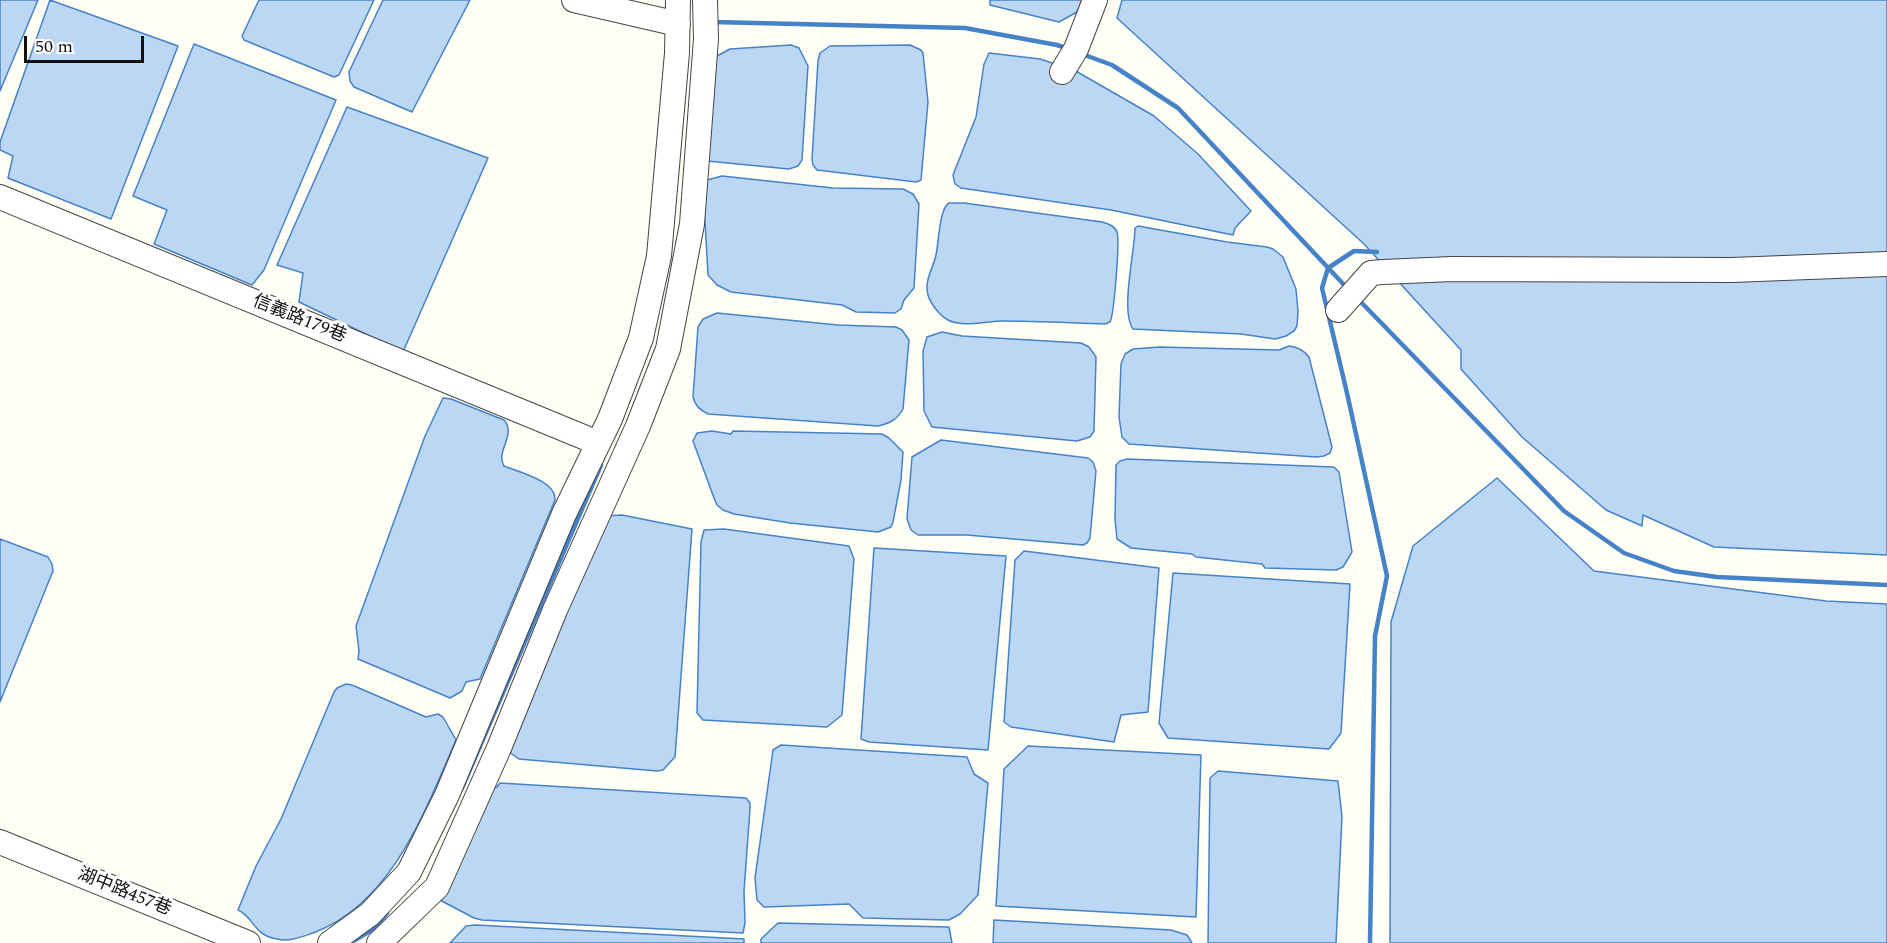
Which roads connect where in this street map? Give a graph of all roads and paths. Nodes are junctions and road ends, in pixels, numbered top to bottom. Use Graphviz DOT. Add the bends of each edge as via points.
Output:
graph roads {
  1 [pos="574,0"];
  2 [pos="1095,0"];
  3 [pos="678,13"];
  4 [pos="706,19"];
  5 [pos="1068,62"];
  6 [pos="0,197"];
  7 [pos="1887,264"];
  8 [pos="1338,310"];
  9 [pos="598,443"];
  10 [pos="0,842"];
  11 [pos="248,943"];
  12 [pos="330,943"];
  13 [pos="379,943"];
  1 -- 3 [label="street"];
  2 -- 5 [label="street"];
  3 -- 9 [label="street" via="659,256 641,338"];
  4 -- 13 [label="street" via="692,224 668,350 437,887"];
  6 -- 9 [label="street, 信義路179巷"];
  7 -- 8 [label="street" via="1732,270 1452,269 1371,273"];
  9 -- 12 [label="street" via="564,514 447,795 409,872 370,914"];
  10 -- 11 [label="street, 湖中路457巷"];
}
